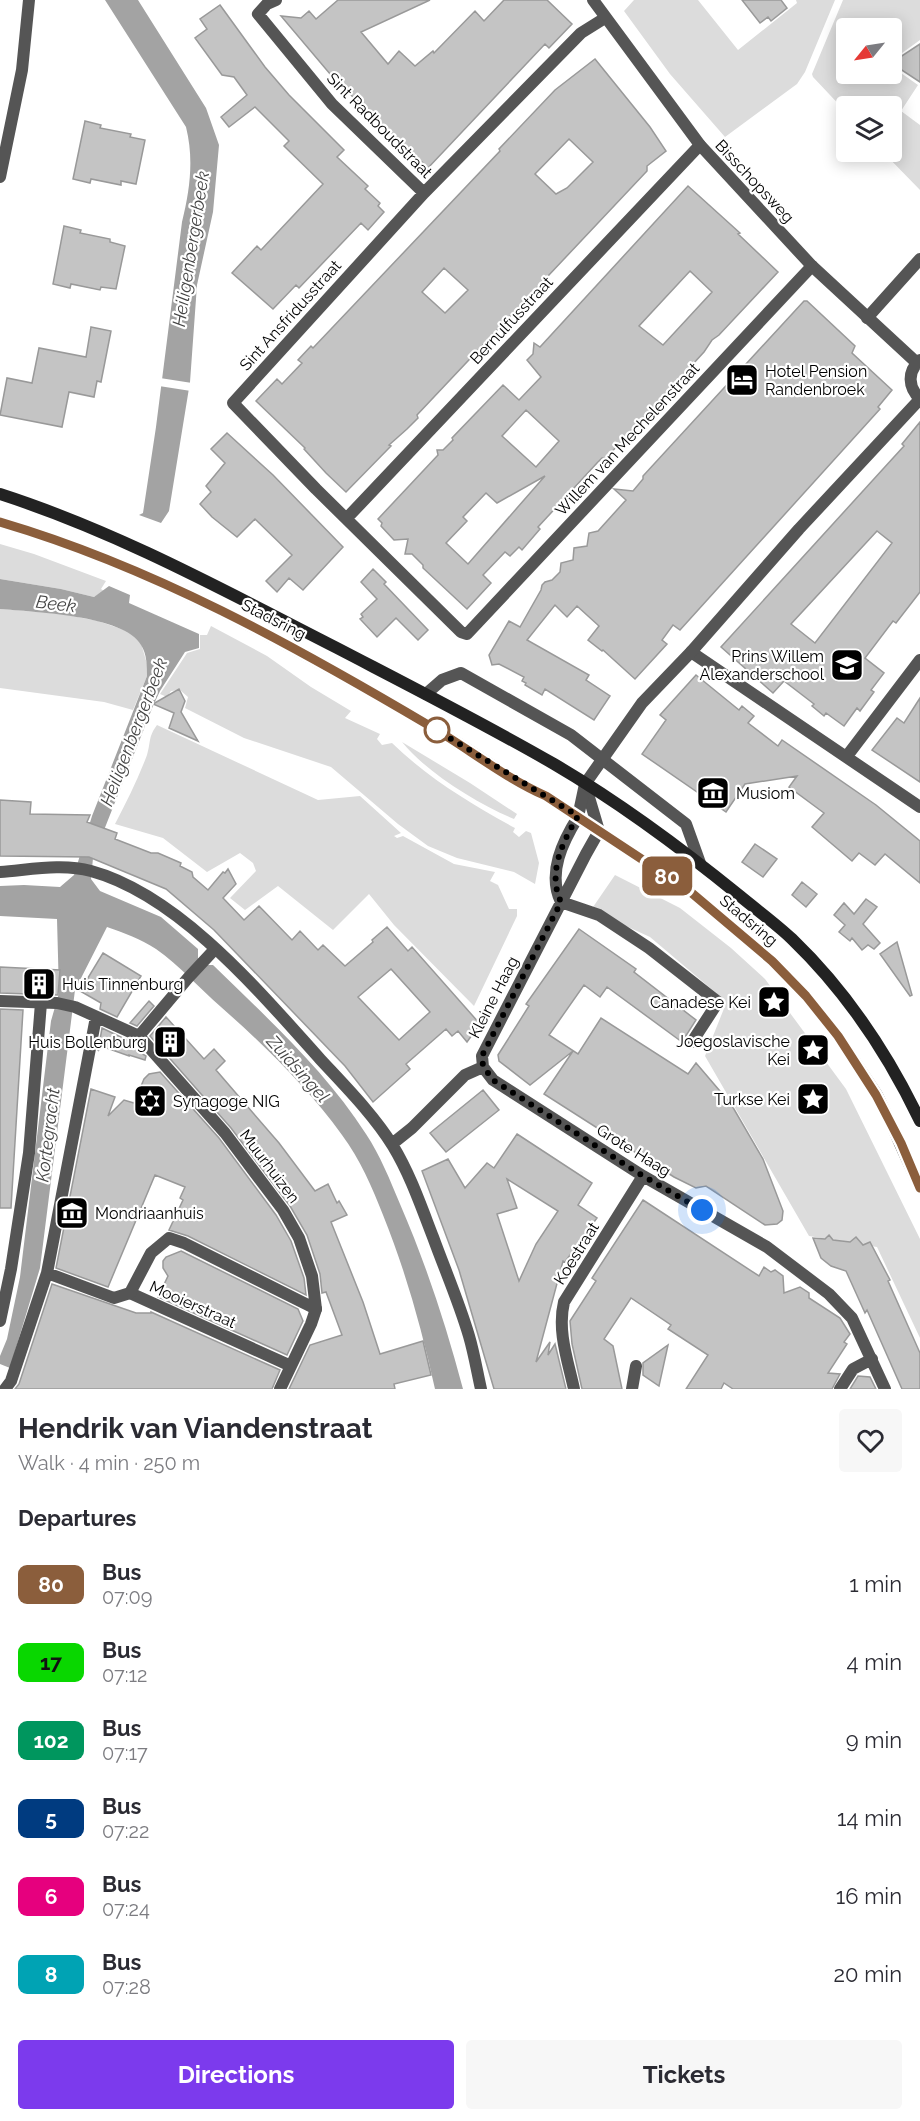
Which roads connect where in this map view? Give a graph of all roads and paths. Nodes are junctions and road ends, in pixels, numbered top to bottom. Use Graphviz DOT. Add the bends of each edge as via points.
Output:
graph roads {
  1 [pos="29,0"];
  2 [pos="276,0"];
  3 [pos="593,0"];
  4 [pos="606,18"];
  5 [pos="700,145"];
  6 [pos="0,177"];
  7 [pos="424,193"];
  8 [pos="920,259"];
  9 [pos="812,266"];
  10 [pos="867,318"];
  11 [pos="918,362"];
  12 [pos="920,399"];
  13 [pos="0,494"];
  14 [pos="347,518"];
  15 [pos="0,522"];
  16 [pos="467,634"];
  17 [pos="691,652"];
  18 [pos="920,660"];
  19 [pos="426,694"];
  20 [pos="847,756"];
  21 [pos="602,760"];
  22 [pos="585,784"];
  23 [pos="920,807"];
  24 [pos="578,816"];
  25 [pos="599,831"];
  26 [pos="700,863"];
  27 [pos="0,872"];
  28 [pos="561,902"];
  29 [pos="215,949"];
  30 [pos="0,1001"];
  31 [pos="41,1004"];
  32 [pos="96,1017"];
  33 [pos="139,1036"];
  34 [pos="692,1042"];
  35 [pos="483,1066"];
  36 [pos="920,1120"];
  37 [pos="392,1144"];
  38 [pos="643,1176"];
  39 [pos="920,1188"];
  40 [pos="47,1273"];
  41 [pos="129,1293"];
  42 [pos="316,1309"];
  43 [pos="0,1322"];
  44 [pos="872,1359"];
  45 [pos="291,1366"];
  46 [pos="636,1366"];
  47 [pos="2,1389"];
  48 [pos="280,1389"];
  49 [pos="481,1389"];
  50 [pos="574,1389"];
  51 [pos="632,1389"];
  52 [pos="840,1389"];
  53 [pos="885,1389"];
  1 -- 6 [label="street" via="22,70"];
  2 -- 7 [label="street, Sint Radboudstraat" via="258,14 332,105"];
  3 -- 4 [label="street, Bisschopsweg"];
  4 -- 5 [label="street, Bisschopsweg"];
  4 -- 7 [label="street, Sint Ansfridusstraat" via="581,33"];
  5 -- 9 [label="street, Bisschopsweg"];
  5 -- 14 [label="street, Bernulfusstraat"];
  7 -- 14 [label="street, Sint Ansfridusstraat" via="233,403"];
  8 -- 10 [label="street"];
  9 -- 10 [label="street, Bisschopsweg"];
  9 -- 16 [label="street, Willem van Mechelenstraat"];
  10 -- 11 [label="street, Bisschopsweg"];
  11 -- 12 [label="street" via="910,377"];
  12 -- 17 [label="street"];
  13 -- 19 [label="main road, Stadsring" via="160,559"];
  14 -- 16 [label="street, Sint Ansfridusstraat"];
  15 -- 24 [label="main road, Stadsring" via="105,558 218,609 304,653"];
  17 -- 20 [label="street"];
  17 -- 21 [label="street" via="642,704"];
  18 -- 20 [label="street"];
  19 -- 21 [label="street" via="442,680 461,673 564,730"];
  19 -- 22 [label="main road, Stadsring"];
  20 -- 23 [label="street"];
  21 -- 22 [label="street"];
  21 -- 26 [label="street" via="686,824"];
  22 -- 24 [label="street"];
  22 -- 25 [label="street"];
  22 -- 26 [label="main road, Stadsring"];
  24 -- 25 [label="main road, Stadsring"];
  24 -- 28 [label="street" via="560,849 556,892"];
  25 -- 28 [label="street, Kleine Haag"];
  25 -- 39 [label="main road, Stadsring" via="687,889 772,961 806,996 838,1036 876,1095"];
  26 -- 36 [label="main road, Stadsring" via="792,939 829,980 889,1060"];
  27 -- 29 [label="street" via="75,867 92,871 148,895 174,912"];
  28 -- 34 [label="street" via="599,915 718,1002"];
  28 -- 35 [label="street, Kleine Haag" via="482,1056"];
  29 -- 33 [label="street"];
  29 -- 37 [label="street" via="340,1081"];
  30 -- 31 [label="street, Muurhuizen"];
  31 -- 32 [label="street, Muurhuizen" via="75,1006"];
  31 -- 43 [label="street" via="29,1153"];
  32 -- 33 [label="street, Muurhuizen"];
  32 -- 40 [label="street"];
  33 -- 42 [label="street, Muurhuizen" via="225,1133 283,1210 299,1238 312,1276"];
  35 -- 37 [label="street" via="465,1075"];
  35 -- 38 [label="street, Grote Haag" via="493,1080"];
  37 -- 49 [label="street" via="448,1278 469,1336"];
  38 -- 44 [label="street, Grote Haag" via="766,1247 829,1294 852,1318"];
  38 -- 50 [label="street, Koestraat" via="564,1302 561,1330"];
  40 -- 41 [label="street, Mooierstraat" via="114,1298"];
  40 -- 47 [label="street" via="11,1381"];
  41 -- 42 [label="street" via="151,1253 169,1238"];
  41 -- 45 [label="street, Mooierstraat"];
  42 -- 45 [label="street"];
  44 -- 52 [label="street" via="853,1369"];
  44 -- 53 [label="street, Grote Haag"];
  45 -- 48 [label="street"];
  46 -- 51 [label="street"];
}
